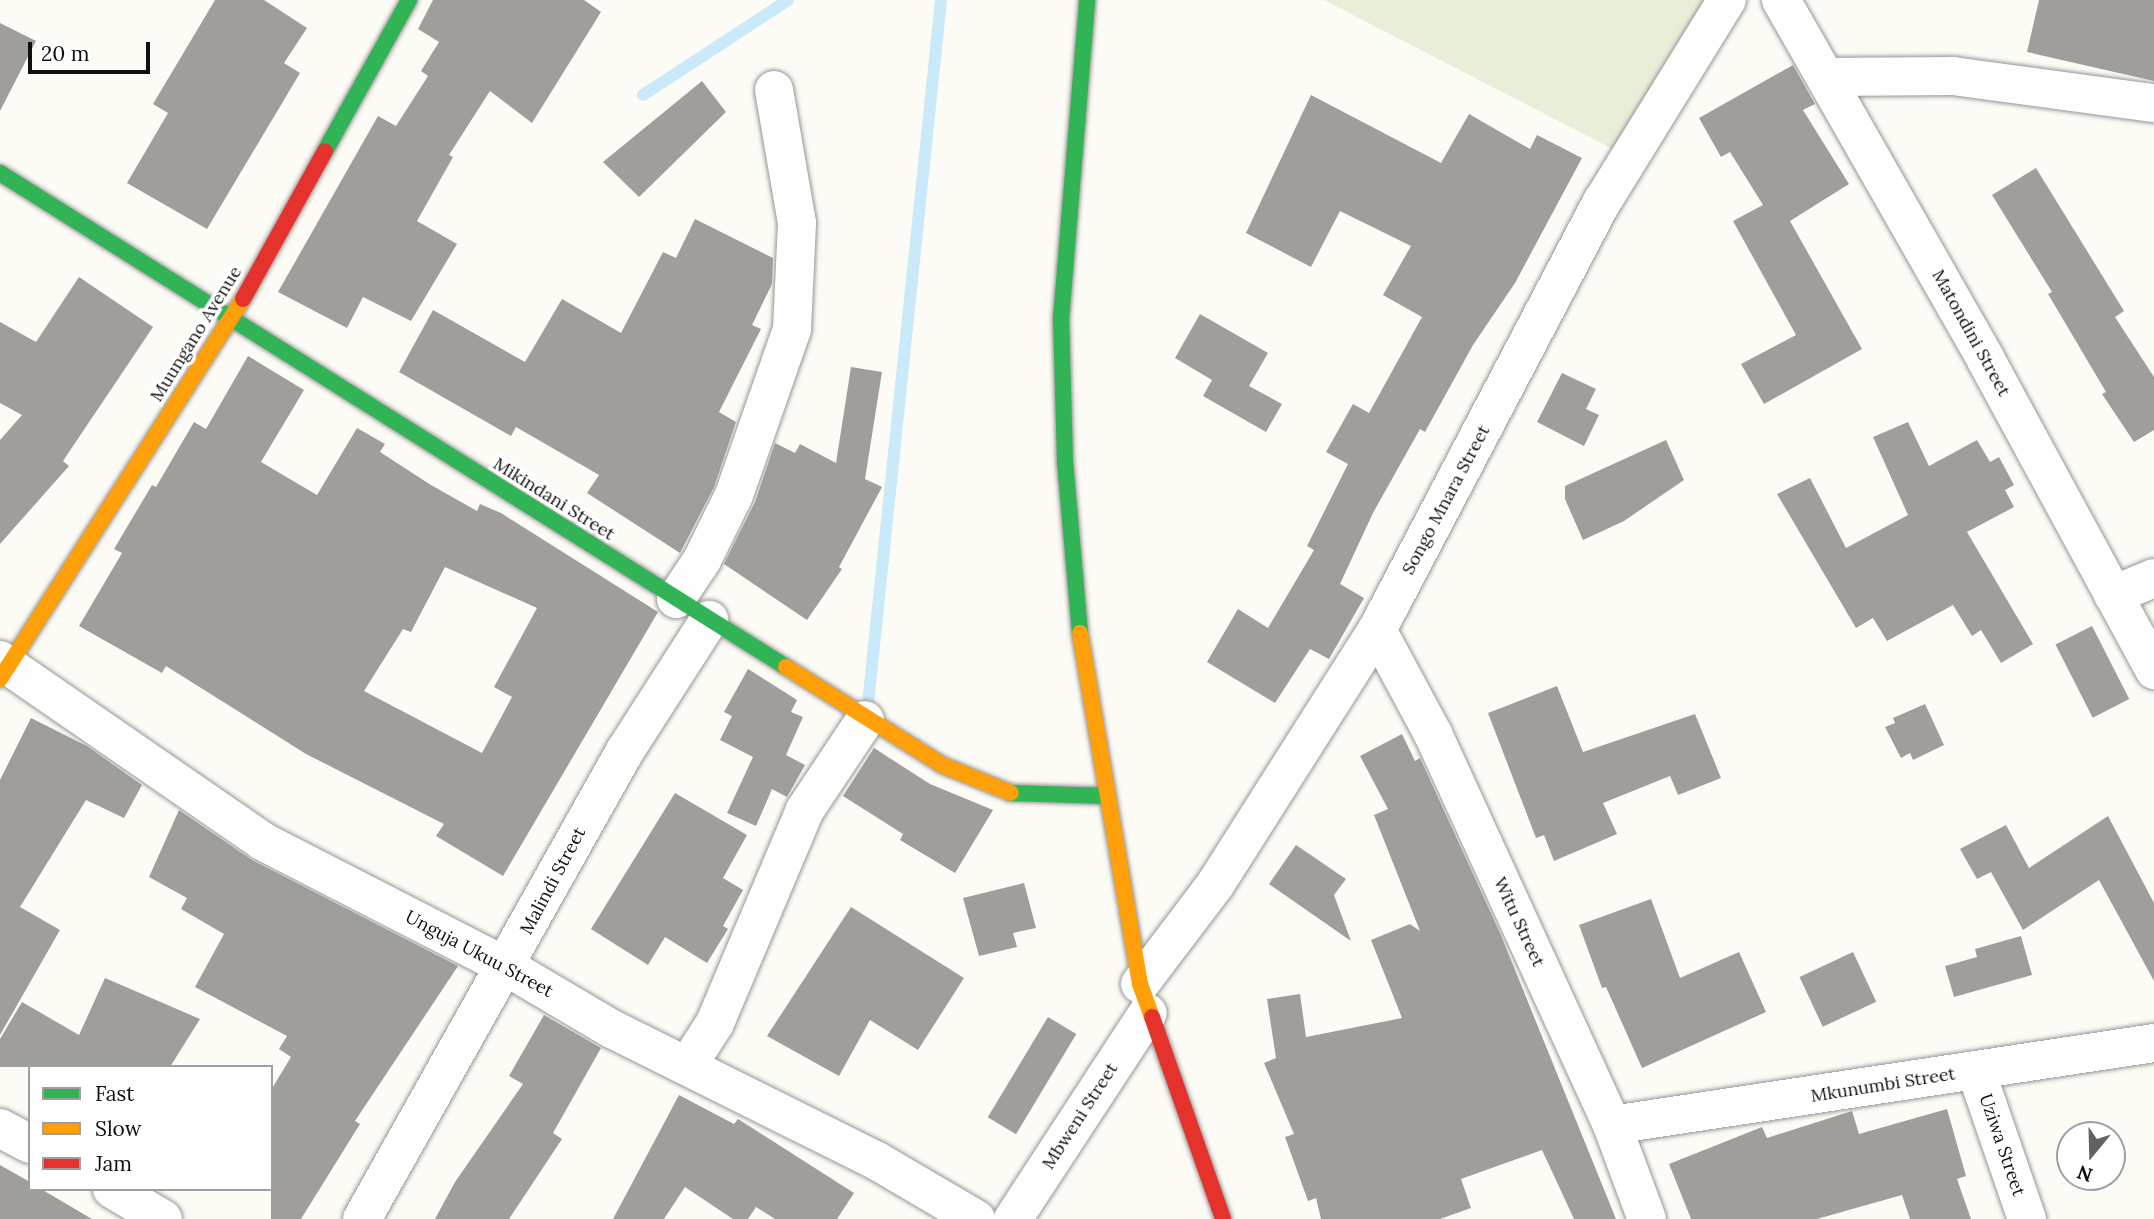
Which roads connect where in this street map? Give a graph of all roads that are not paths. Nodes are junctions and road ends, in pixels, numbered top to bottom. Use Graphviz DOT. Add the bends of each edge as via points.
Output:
graph roads {
  1 [pos="409,0"];
  2 [pos="1087,0"];
  3 [pos="1727,0"];
  4 [pos="1781,0"];
  5 [pos="1828,77"];
  6 [pos="774,90"];
  7 [pos="2154,103"];
  8 [pos="0,173"];
  9 [pos="233,317"];
  10 [pos="2154,578"];
  11 [pos="2113,595"];
  12 [pos="676,599"];
  13 [pos="709,620"];
  14 [pos="1377,630"];
  15 [pos="3,668"];
  16 [pos="2154,670"];
  17 [pos="865,720"];
  18 [pos="1108,796"];
  19 [pos="507,967"];
  20 [pos="1144,998"];
  21 [pos="2154,1043"];
  22 [pos="688,1065"];
  23 [pos="1976,1071"];
  24 [pos="1612,1125"];
  25 [pos="0,1128"];
  26 [pos="28,1143"];
  27 [pos="114,1191"];
  28 [pos="163,1219"];
  29 [pos="362,1219"];
  30 [pos="976,1219"];
  31 [pos="1013,1219"];
  32 [pos="1223,1219"];
  33 [pos="1647,1219"];
  34 [pos="2027,1219"];
  1 -- 9 [label="main road, Muungano Avenue"];
  2 -- 18 [label="main road" via="1061,319 1065,461 1082,661"];
  3 -- 14 [label="street, Songo Mnara Street" via="1602,202"];
  4 -- 5 [label="street, Matondini Street"];
  5 -- 7 [label="street" via="1953,76"];
  5 -- 11 [label="street, Matondini Street"];
  6 -- 12 [label="street" via="797,223 792,329 734,495 702,560"];
  8 -- 9 [label="main road, Mikindani Street"];
  9 -- 12 [label="main road, Mikindani Street"];
  9 -- 15 [label="main road, Muungano Avenue"];
  10 -- 11 [label="street"];
  11 -- 16 [label="street, Matondini Street"];
  12 -- 13 [label="main road, Mikindani Street"];
  13 -- 17 [label="main road, Mikindani Street"];
  13 -- 19 [label="street, Malindi Street" via="625,751"];
  14 -- 20 [label="street, Songo Mnara Street"];
  14 -- 24 [label="street, Witu Street" via="1433,734"];
  15 -- 19 [label="street, Unguja Ukuu Street" via="262,841"];
  17 -- 18 [label="main road, Mikindani Street" via="942,765 1018,796"];
  17 -- 22 [label="street" via="805,810 715,1023"];
  18 -- 20 [label="main road"];
  19 -- 22 [label="street, Unguja Ukuu Street" via="612,1029"];
  19 -- 29 [label="street, Malindi Street"];
  20 -- 31 [label="street, Mbweni Street"];
  20 -- 32 [label="main road"];
  21 -- 23 [label="street, Mkunumbi Street"];
  22 -- 30 [label="street, Unguja Ukuu Street" via="877,1161"];
  23 -- 24 [label="street, Mkunumbi Street"];
  23 -- 34 [label="street, Uziwa Street"];
  24 -- 33 [label="street, Witu Street"];
  25 -- 26 [label="street"];
  27 -- 28 [label="street"];
}
